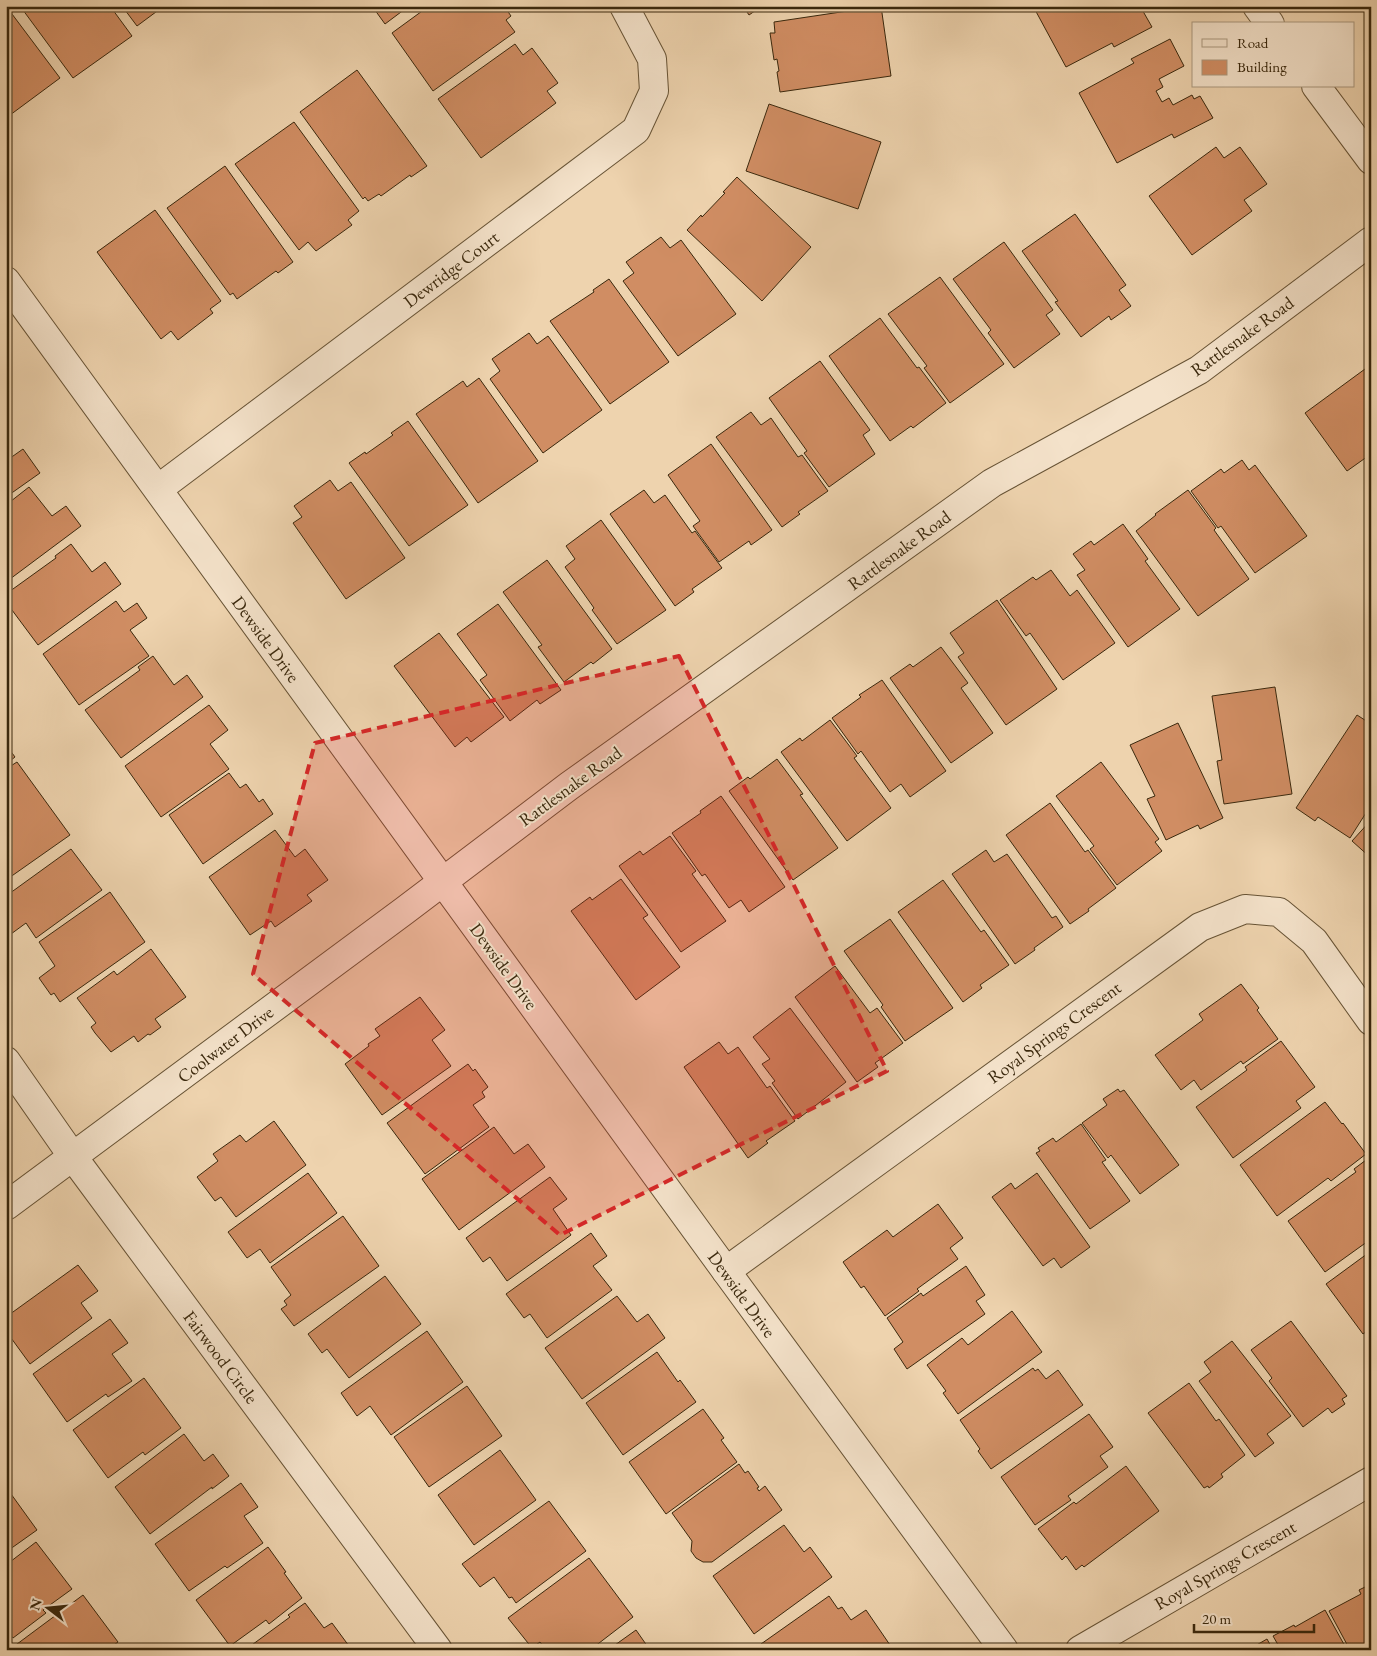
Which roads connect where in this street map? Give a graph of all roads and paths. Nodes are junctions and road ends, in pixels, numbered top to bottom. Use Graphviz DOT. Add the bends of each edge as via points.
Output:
graph roads {
  1 [pos="624,6"];
  2 [pos="1257,6"];
  3 [pos="1269,22"];
  4 [pos="1317,88"];
  5 [pos="1371,160"];
  6 [pos="1371,241"];
  7 [pos="6,281"];
  8 [pos="158,489"];
  9 [pos="442,882"];
  10 [pos="1371,1021"];
  11 [pos="6,1061"];
  12 [pos="73,1157"];
  13 [pos="6,1206"];
  14 [pos="726,1271"];
  15 [pos="1371,1481"];
  16 [pos="438,1650"];
  17 [pos="1004,1650"];
  18 [pos="1080,1650"];
  1 -- 8 [label="street, Dewridge Court" via="652,59 654,91 636,130"];
  2 -- 3 [label="street"];
  4 -- 5 [label="street"];
  6 -- 9 [label="street, Rattlesnake Road" via="1199,370 992,483 569,786"];
  7 -- 8 [label="street, Dewside Drive"];
  8 -- 9 [label="street, Dewside Drive"];
  9 -- 12 [label="street, Coolwater Drive"];
  9 -- 14 [label="street, Dewside Drive"];
  10 -- 14 [label="street, Royal Springs Crescent" via="1314,941 1279,912 1245,910 1200,927"];
  11 -- 12 [label="street, Fairwood Circle"];
  12 -- 13 [label="street, Coolwater Drive"];
  12 -- 16 [label="street, Fairwood Circle"];
  14 -- 17 [label="street, Dewside Drive"];
  15 -- 18 [label="street, Royal Springs Crescent"];
}
